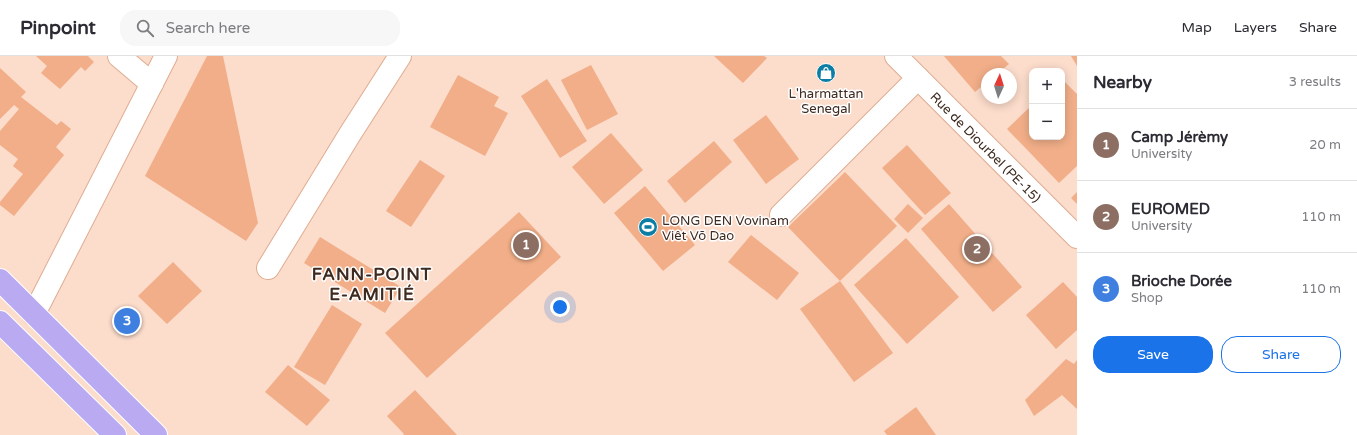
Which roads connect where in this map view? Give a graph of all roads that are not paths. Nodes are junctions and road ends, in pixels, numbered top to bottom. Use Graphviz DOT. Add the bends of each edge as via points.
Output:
graph roads {
  1 [pos="119,56"];
  2 [pos="166,56"];
  3 [pos="400,56"];
  4 [pos="908,64"];
  5 [pos="152,84"];
  6 [pos="781,215"];
  7 [pos="1077,238"];
  8 [pos="268,268"];
  9 [pos="0,280"];
  10 [pos="34,314"];
  11 [pos="0,322"];
  12 [pos="115,435"];
  13 [pos="156,435"];
  1 -- 5 [label="street"];
  2 -- 5 [label="street"];
  3 -- 8 [label="street"];
  4 -- 6 [label="street"];
  4 -- 7 [label="street, Rue de Diourbel (PE-15)"];
  5 -- 10 [label="street"];
  9 -- 10 [label="main road"];
  10 -- 13 [label="main road"];
  11 -- 12 [label="main road"];
}
